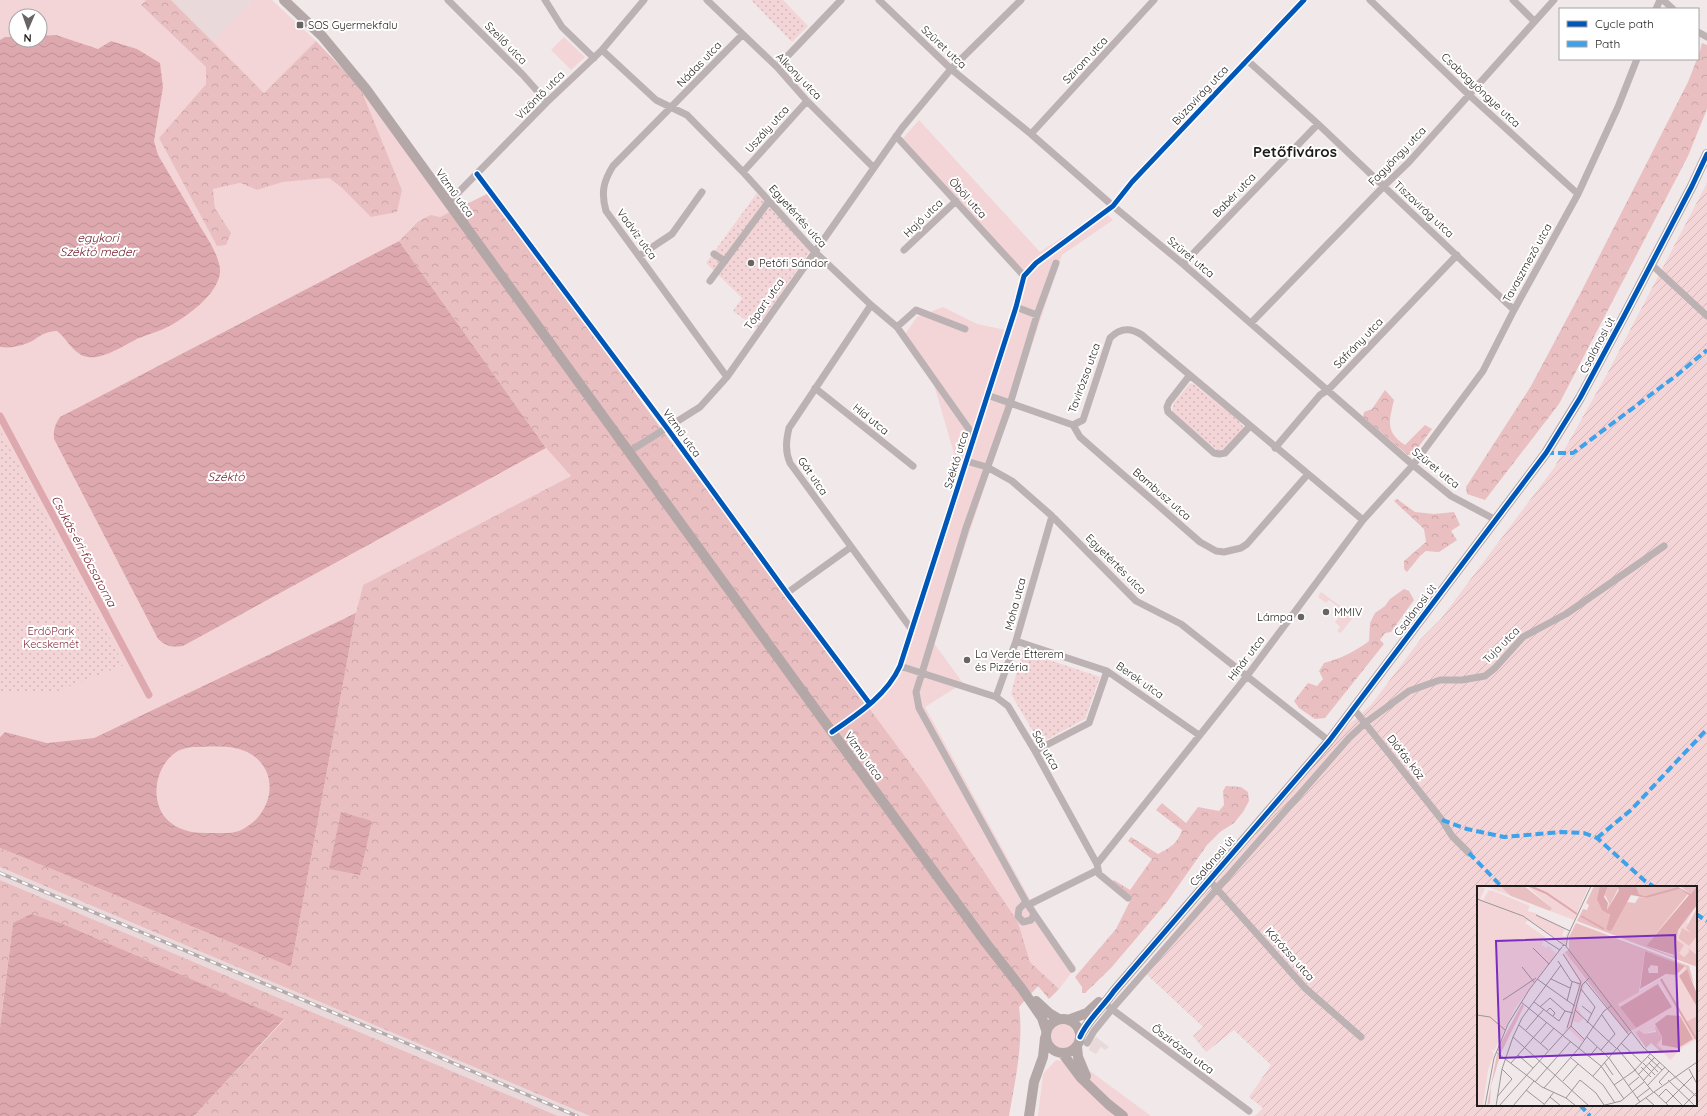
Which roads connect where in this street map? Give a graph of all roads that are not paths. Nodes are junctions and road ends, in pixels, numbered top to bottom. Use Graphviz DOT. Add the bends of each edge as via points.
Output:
graph roads {
  1 [pos="284,0"];
  2 [pos="448,0"];
  3 [pos="545,0"];
  4 [pos="644,0"];
  5 [pos="708,0"];
  6 [pos="841,0"];
  7 [pos="879,0"];
  8 [pos="1021,0"];
  9 [pos="1154,0"];
  10 [pos="1304,0"];
  11 [pos="1370,0"];
  12 [pos="1513,0"];
  13 [pos="1554,0"];
  14 [pos="1663,0"];
  15 [pos="1672,8"];
  16 [pos="1534,21"];
  17 [pos="742,35"];
  18 [pos="602,50"];
  19 [pos="594,58"];
  20 [pos="1247,60"];
  21 [pos="1637,60"];
  22 [pos="776,67"];
  23 [pos="951,69"];
  24 [pos="1468,94"];
  25 [pos="807,101"];
  26 [pos="547,102"];
  27 [pos="672,107"];
  28 [pos="1318,124"];
  29 [pos="1031,134"];
  30 [pos="896,136"];
  31 [pos="1707,154"];
  32 [pos="873,167"];
  33 [pos="743,172"];
  34 [pos="477,174"];
  35 [pos="1384,186"];
  36 [pos="702,192"];
  37 [pos="1578,194"];
  38 [pos="769,201"];
  39 [pos="956,201"];
  40 [pos="448,204"];
  41 [pos="1113,206"];
  42 [pos="904,250"];
  43 [pos="814,251"];
  44 [pos="714,254"];
  45 [pos="1457,255"];
  46 [pos="639,256"];
  47 [pos="725,261"];
  48 [pos="1056,263"];
  49 [pos="1183,264"];
  50 [pos="1651,264"];
  51 [pos="1024,276"];
  52 [pos="710,281"];
  53 [pos="871,305"];
  54 [pos="1016,307"];
  55 [pos="1514,310"];
  56 [pos="1037,315"];
  57 [pos="1707,316"];
  58 [pos="1251,323"];
  59 [pos="896,327"];
  60 [pos="965,329"];
  61 [pos="1190,375"];
  62 [pos="727,376"];
  63 [pos="815,388"];
  64 [pos="1328,390"];
  65 [pos="987,395"];
  66 [pos="1010,404"];
  67 [pos="1073,425"];
  68 [pos="1250,426"];
  69 [pos="667,428"];
  70 [pos="975,434"];
  71 [pos="1275,448"];
  72 [pos="630,452"];
  73 [pos="966,461"];
  74 [pos="1413,465"];
  75 [pos="913,466"];
  76 [pos="987,467"];
  77 [pos="1308,474"];
  78 [pos="1052,516"];
  79 [pos="1363,520"];
  80 [pos="1496,520"];
  81 [pos="1664,546"];
  82 [pos="851,547"];
  83 [pos="787,593"];
  84 [pos="912,630"];
  85 [pos="1016,641"];
  86 [pos="900,666"];
  87 [pos="1106,671"];
  88 [pos="922,673"];
  89 [pos="1247,676"];
  90 [pos="996,697"];
  91 [pos="870,704"];
  92 [pos="1353,708"];
  93 [pos="1365,723"];
  94 [pos="832,732"];
  95 [pos="1200,735"];
  96 [pos="1329,741"];
  97 [pos="1035,751"];
  98 [pos="1469,853"];
  99 [pos="1097,867"];
  100 [pos="1209,880"];
  101 [pos="1217,889"];
  102 [pos="1128,898"];
  103 [pos="1027,904"];
  104 [pos="1034,914"];
  105 [pos="1072,970"];
  106 [pos="1022,989"];
  107 [pos="1114,991"];
  108 [pos="1108,1007"];
  109 [pos="1064,1020"];
  110 [pos="1046,1034"];
  111 [pos="1362,1037"];
  112 [pos="1081,1042"];
  113 [pos="1059,1053"];
  114 [pos="1037,1071"];
  115 [pos="1093,1088"];
  116 [pos="1249,1111"];
  117 [pos="1029,1116"];
  118 [pos="1123,1116"];
  1 -- 40 [label="main road, Vízmű utca" via="322,36 362,84"];
  2 -- 26 [label="street, Szellő utca"];
  3 -- 19 [label="street" via="562,27"];
  4 -- 18 [label="street, Vízöntő utca"];
  5 -- 17 [label="street, Alkony utca"];
  6 -- 22 [label="street"];
  7 -- 23 [label="street, Szüret utca"];
  8 -- 23 [label="street, Tópart utca"];
  9 -- 29 [label="street, Szirom utca"];
  10 -- 20 [label="street, Búzavirág utca"];
  11 -- 24 [label="street, Csabagyöngye utca"];
  12 -- 16 [label="street"];
  13 -- 16 [label="street, Fagyöngy utca"];
  14 -- 15 [label="street"];
  16 -- 24 [label="street, Fagyöngy utca"];
  17 -- 22 [label="street, Alkony utca"];
  17 -- 27 [label="street, Nádas utca"];
  18 -- 19 [label="street, Vízöntő utca"];
  18 -- 27 [label="street, Egyetértés utca" via="656,100"];
  19 -- 26 [label="street, Vízöntő utca"];
  20 -- 28 [label="street, Tiszavirág utca"];
  20 -- 41 [label="street, Búzavirág utca" via="1132,182"];
  21 -- 37 [label="street, Tavaszmező utca"];
  22 -- 25 [label="street, Alkony utca"];
  23 -- 29 [label="street, Szüret utca"];
  23 -- 30 [label="street, Tópart utca"];
  24 -- 35 [label="street, Fagyöngy utca" via="1409,162"];
  24 -- 37 [label="street, Csabagyöngye utca"];
  25 -- 32 [label="street, Alkony utca"];
  25 -- 33 [label="street, Uszály utca"];
  26 -- 34 [label="street, Vízöntő utca"];
  27 -- 33 [label="street, Egyetértés utca" via="687,115"];
  27 -- 46 [label="street, Vadvíz utca" via="613,166 602,188 606,210"];
  28 -- 35 [label="street, Tiszavirág utca"];
  28 -- 49 [label="street, Babér utca"];
  29 -- 41 [label="street, Szüret utca"];
  30 -- 32 [label="street, Tópart utca"];
  30 -- 39 [label="street, Öböl utca"];
  31 -- 50 [label="main road, Csalánosi út"];
  32 -- 43 [label="street, Tópart utca"];
  33 -- 38 [label="street, Egyetértés utca"];
  34 -- 40 [label="street, Vízöntő utca"];
  34 -- 69 [label="street, Vízmű utca"];
  35 -- 45 [label="street, Tiszavirág utca"];
  35 -- 58 [label="street, Fagyöngy utca"];
  36 -- 46 [label="street" via="672,234"];
  37 -- 55 [label="street, Tavaszmező utca"];
  38 -- 43 [label="street, Egyetértés utca"];
  38 -- 47 [label="street"];
  39 -- 42 [label="street, Hajó utca"];
  39 -- 51 [label="street, Öböl utca"];
  40 -- 72 [label="main road, Vízmű utca"];
  41 -- 49 [label="street, Szüret utca"];
  41 -- 51 [label="street, Széktó utca" via="1036,263"];
  43 -- 53 [label="street, Egyetértés utca"];
  43 -- 62 [label="street, Tópart utca"];
  44 -- 47 [label="street"];
  45 -- 55 [label="street, Tiszavirág utca"];
  45 -- 64 [label="street, Sáfrány utca"];
  46 -- 62 [label="street, Vadvíz utca"];
  47 -- 52 [label="street"];
  48 -- 56 [label="street"];
  49 -- 58 [label="street, Szüret utca"];
  50 -- 57 [label="street"];
  50 -- 80 [label="main road, Csalánosi út" via="1576,404 1546,453"];
  51 -- 54 [label="street, Széktó utca"];
  53 -- 59 [label="street, Egyetértés utca"];
  53 -- 63 [label="street, Gát utca"];
  54 -- 56 [label="street"];
  54 -- 65 [label="street, Széktó utca"];
  55 -- 74 [label="street, Tavaszmező utca" via="1483,371"];
  56 -- 66 [label="street"];
  58 -- 64 [label="street, Szüret utca"];
  59 -- 60 [label="street" via="916,310"];
  59 -- 70 [label="street, Egyetértés utca" via="971,432"];
  61 -- 67 [label="street, Tavirózsa utca" via="1138,333 1128,329 1117,331 1110,338 1083,420"];
  61 -- 68 [label="street, Tavirózsa utca"];
  61 -- 68 [label="street" via="1169,402 1168,412 1214,453 1225,452"];
  62 -- 69 [label="street, Tópart utca" via="700,407"];
  63 -- 75 [label="street, Híd utca"];
  63 -- 82 [label="street, Gát utca" via="789,428 787,455 790,463"];
  64 -- 71 [label="street, Sáfrány utca" via="1320,395"];
  64 -- 74 [label="street, Szüret utca"];
  65 -- 66 [label="street"];
  65 -- 70 [label="street, Széktó utca"];
  66 -- 67 [label="street"];
  66 -- 76 [label="street"];
  67 -- 77 [label="street, Bambusz utca" via="1080,437 1123,476 1200,542 1216,551 1234,550 1247,544"];
  68 -- 71 [label="street, Tavirózsa utca"];
  69 -- 72 [label="street, Tópart utca"];
  69 -- 83 [label="street, Vízmű utca"];
  70 -- 73 [label="street, Széktó utca"];
  71 -- 77 [label="street, Tavirózsa utca"];
  72 -- 94 [label="main road, Vízmű utca"];
  73 -- 76 [label="street, Egyetértés utca"];
  73 -- 84 [label="street, Széktó utca"];
  74 -- 79 [label="street, Hínár utca"];
  74 -- 80 [label="street, Szüret utca" via="1451,496"];
  76 -- 78 [label="street, Egyetértés utca" via="1012,481"];
  76 -- 88 [label="street"];
  77 -- 79 [label="street, Tavirózsa utca"];
  78 -- 85 [label="street, Moha utca"];
  78 -- 89 [label="street, Egyetértés utca" via="1136,601 1181,624"];
  79 -- 89 [label="street, Hínár utca"];
  80 -- 92 [label="main road, Csalánosi út"];
  81 -- 93 [label="street, Tuja utca" via="1566,614 1523,637 1485,676 1435,681 1409,691"];
  82 -- 83 [label="street"];
  82 -- 84 [label="street, Gát utca"];
  83 -- 91 [label="street, Vízmű utca"];
  84 -- 86 [label="street, Széktó utca"];
  85 -- 87 [label="street, Berek utca"];
  85 -- 90 [label="street, Moha utca"];
  86 -- 88 [label="street, Sás utca"];
  86 -- 91 [label="street, Széktó utca" via="891,682"];
  87 -- 95 [label="street, Berek utca"];
  87 -- 97 [label="street" via="1089,723"];
  88 -- 90 [label="street, Sás utca"];
  88 -- 103 [label="street" via="916,692 919,708"];
  89 -- 95 [label="street, Hínár utca"];
  89 -- 96 [label="street, Egyetértés utca"];
  90 -- 97 [label="street, Sás utca" via="1008,706"];
  91 -- 94 [label="street, Széktó utca"];
  92 -- 93 [label="street, Diófás köz"];
  92 -- 96 [label="main road, Csalánosi út"];
  93 -- 98 [label="street, Diófás köz" via="1452,836"];
  93 -- 101 [label="street, Tuja utca" via="1344,743"];
  94 -- 106 [label="main road, Vízmű utca"];
  95 -- 99 [label="street, Hínár utca"];
  96 -- 100 [label="main road, Csalánosi út"];
  97 -- 99 [label="street, Sás utca"];
  99 -- 102 [label="street, Sás utca" via="1099,874"];
  99 -- 103 [label="street"];
  100 -- 101 [label="street, Kőrózsa utca"];
  100 -- 107 [label="main road, Csalánosi út"];
  101 -- 108 [label="street, Tuja utca"];
  101 -- 111 [label="street, Kőrózsa utca" via="1304,988"];
  103 -- 104 [label="street"];
  103 -- 104 [label="street" via="1019,909 1020,920 1031,920"];
  104 -- 105 [label="street"];
  106 -- 109 [label="main road" via="1049,1012"];
  106 -- 110 [label="main road" via="1042,1018"];
  107 -- 108 [label="main road, Csalánosi út"];
  107 -- 109 [label="main road, Csalánosi út" via="1087,1013"];
  108 -- 112 [label="main road, Csalánosi út" via="1087,1024"];
  108 -- 116 [label="street, Őszirózsa utca"];
  109 -- 110 [label="main road" via="1051,1023"];
  109 -- 112 [label="main road" via="1077,1027"];
  110 -- 113 [label="main road" via="1050,1048"];
  110 -- 114 [label="main road" via="1043,1057"];
  112 -- 113 [label="main road" via="1071,1052"];
  112 -- 115 [label="main road" via="1078,1057"];
  113 -- 114 [label="main road"];
  113 -- 115 [label="main road"];
  114 -- 117 [label="main road"];
  115 -- 118 [label="main road"];
}
